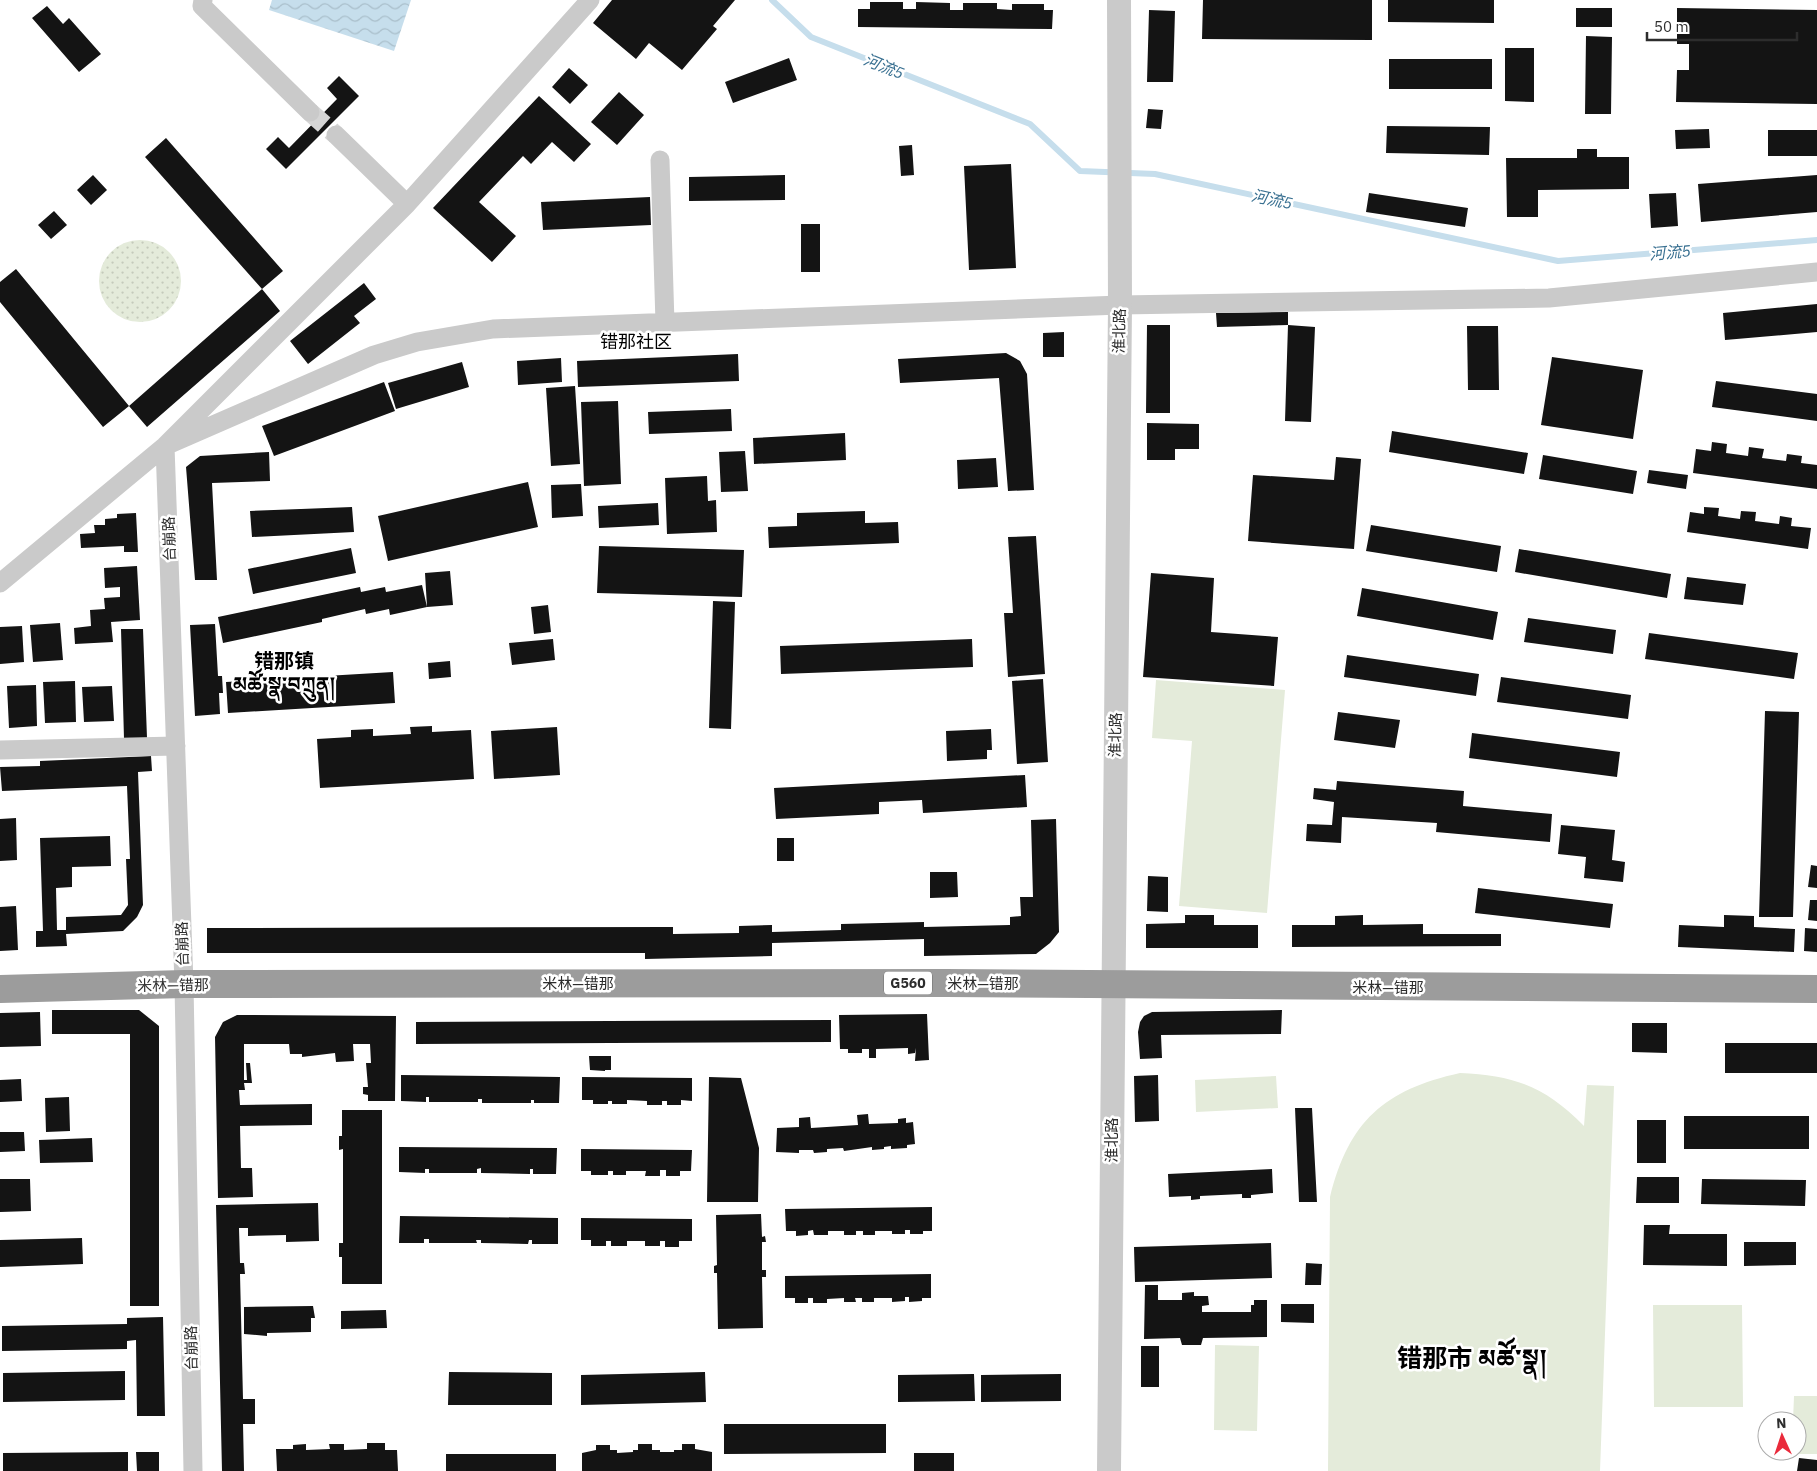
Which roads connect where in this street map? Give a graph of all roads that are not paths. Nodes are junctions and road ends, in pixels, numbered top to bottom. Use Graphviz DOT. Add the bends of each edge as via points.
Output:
graph roads {
  1 [pos="590,0"];
  2 [pos="1119,0"];
  3 [pos="200,2"];
  4 [pos="310,112"];
  5 [pos="336,135"];
  6 [pos="660,160"];
  7 [pos="407,204"];
  8 [pos="1817,272"];
  9 [pos="1120,306"];
  10 [pos="665,323"];
  11 [pos="165,446"];
  12 [pos="0,583"];
  13 [pos="176,746"];
  14 [pos="0,750"];
  15 [pos="1112,983"];
  16 [pos="184,984"];
  17 [pos="0,989"];
  18 [pos="1817,989"];
  19 [pos="193,1471"];
  20 [pos="1109,1471"];
  1 -- 7 [label="street"];
  2 -- 9 [label="street, 淮北路"];
  3 -- 4 [label="street"];
  5 -- 7 [label="street"];
  6 -- 10 [label="street"];
  7 -- 11 [label="street"];
  8 -- 9 [label="street" via="1549,298"];
  9 -- 10 [label="street"];
  9 -- 15 [label="street, 淮北路"];
  10 -- 11 [label="street" via="493,329 418,342 374,355"];
  11 -- 12 [label="street"];
  11 -- 13 [label="street, 台崩路"];
  13 -- 14 [label="street"];
  13 -- 16 [label="street, 台崩路"];
  15 -- 16 [label="highway, 米林—错那 / G560"];
  15 -- 18 [label="highway, 米林—错那 / G560"];
  15 -- 20 [label="street, 淮北路"];
  16 -- 17 [label="highway, 米林—错那 / G560"];
  16 -- 19 [label="street, 台崩路"];
}
